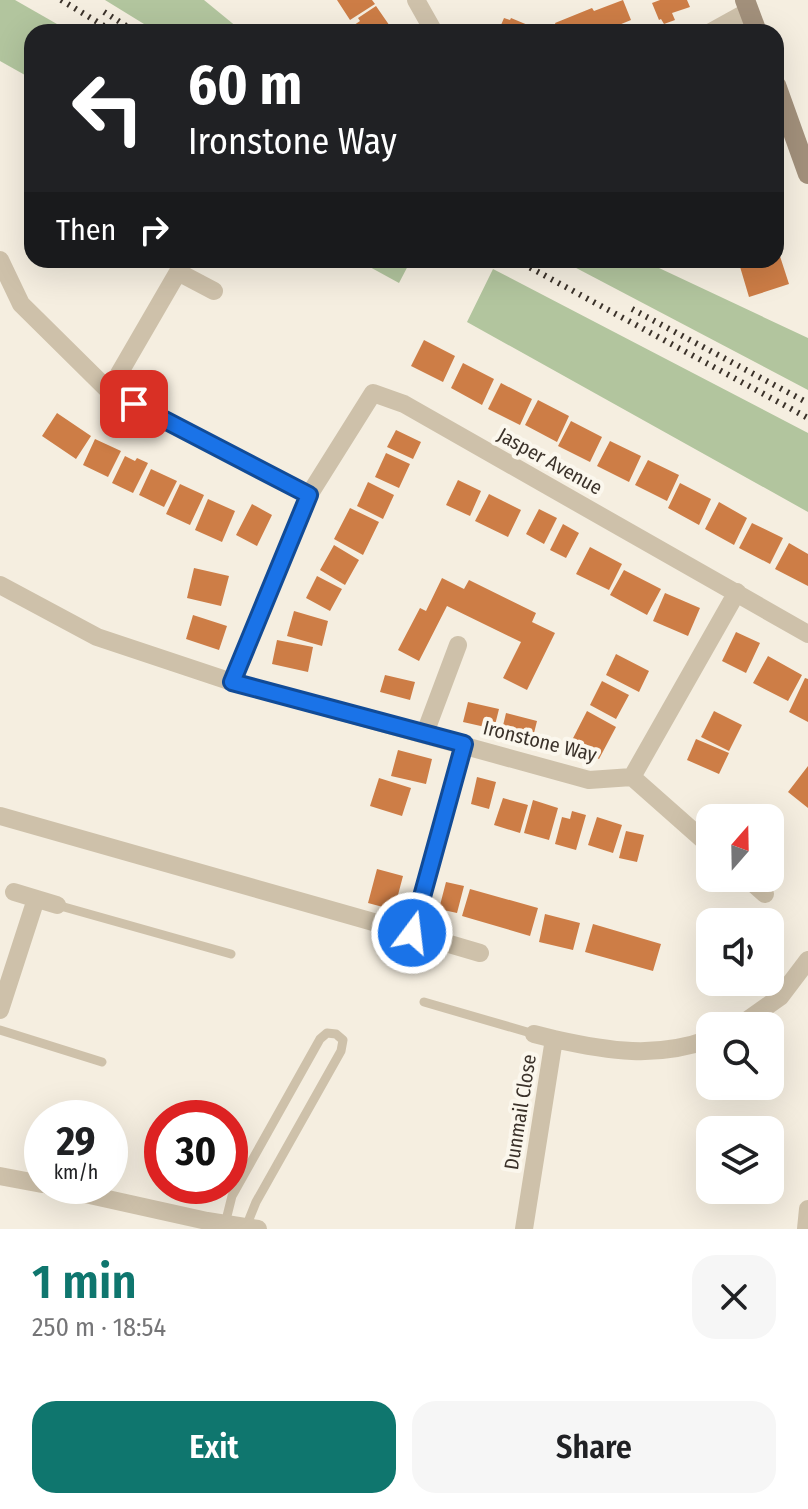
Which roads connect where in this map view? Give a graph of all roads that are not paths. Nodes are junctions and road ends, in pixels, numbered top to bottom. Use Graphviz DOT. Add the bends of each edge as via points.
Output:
graph roads {
  1 [pos="416,0"];
  2 [pos="747,5"];
  3 [pos="430,24"];
  4 [pos="722,24"];
  5 [pos="754,24"];
  6 [pos="784,107"];
  7 [pos="808,174"];
  8 [pos="0,260"];
  9 [pos="214,291"];
  10 [pos="109,391"];
  11 [pos="309,495"];
  12 [pos="0,585"];
  13 [pos="737,592"];
  14 [pos="808,634"];
  15 [pos="458,645"];
  16 [pos="232,682"];
  17 [pos="425,733"];
  18 [pos="464,744"];
  19 [pos="632,777"];
  20 [pos="0,816"];
  21 [pos="696,834"];
  22 [pos="7,890"];
  23 [pos="763,892"];
  24 [pos="765,894"];
  25 [pos="36,899"];
  26 [pos="57,905"];
  27 [pos="412,933"];
  28 [pos="480,953"];
  29 [pos="231,954"];
  30 [pos="808,960"];
  31 [pos="424,1002"];
  32 [pos="0,1010"];
  33 [pos="759,1012"];
  34 [pos="0,1030"];
  35 [pos="534,1034"];
  36 [pos="554,1039"];
  37 [pos="696,1043"];
  38 [pos="102,1062"];
  39 [pos="0,1176"];
  40 [pos="24,1181"];
  41 [pos="128,1204"];
  42 [pos="808,1209"];
  43 [pos="231,1227"];
  44 [pos="524,1229"];
  45 [pos="806,1229"];
  1 -- 3 [label="street"];
  2 -- 4 [label="street"];
  2 -- 5 [label="street"];
  6 -- 7 [label="street"];
  8 -- 10 [label="street" via="21,304"];
  9 -- 10 [label="street" via="178,272"];
  10 -- 11 [label="street"];
  11 -- 13 [label="street, Jasper Avenue" via="373,393 404,404"];
  11 -- 16 [label="street"];
  12 -- 16 [label="street, Ironstone Way" via="97,637"];
  13 -- 14 [label="street, Jasper Avenue"];
  13 -- 19 [label="street"];
  15 -- 17 [label="street"];
  16 -- 17 [label="street, Ironstone Way"];
  17 -- 18 [label="street, Ironstone Way"];
  18 -- 19 [label="street, Ironstone Way" via="589,780"];
  18 -- 27 [label="street"];
  19 -- 21 [label="street"];
  20 -- 27 [label="street"];
  22 -- 25 [label="street"];
  23 -- 24 [label="street"];
  25 -- 26 [label="street"];
  25 -- 32 [label="street"];
  26 -- 29 [label="lane"];
  27 -- 28 [label="street"];
  30 -- 33 [label="street" via="780,997"];
  31 -- 35 [label="lane, Dunmail Close"];
  34 -- 38 [label="lane"];
  35 -- 36 [label="street, Dunmail Close"];
  36 -- 37 [label="street" via="630,1053 665,1052"];
  36 -- 44 [label="street, Dunmail Close"];
  39 -- 40 [label="street"];
  41 -- 43 [label="street"];
  42 -- 45 [label="street"];
  43 -- 43 [label="lane" via="232,1196 320,1039 336,1034 343,1040 341,1051 256,1202"];
}
